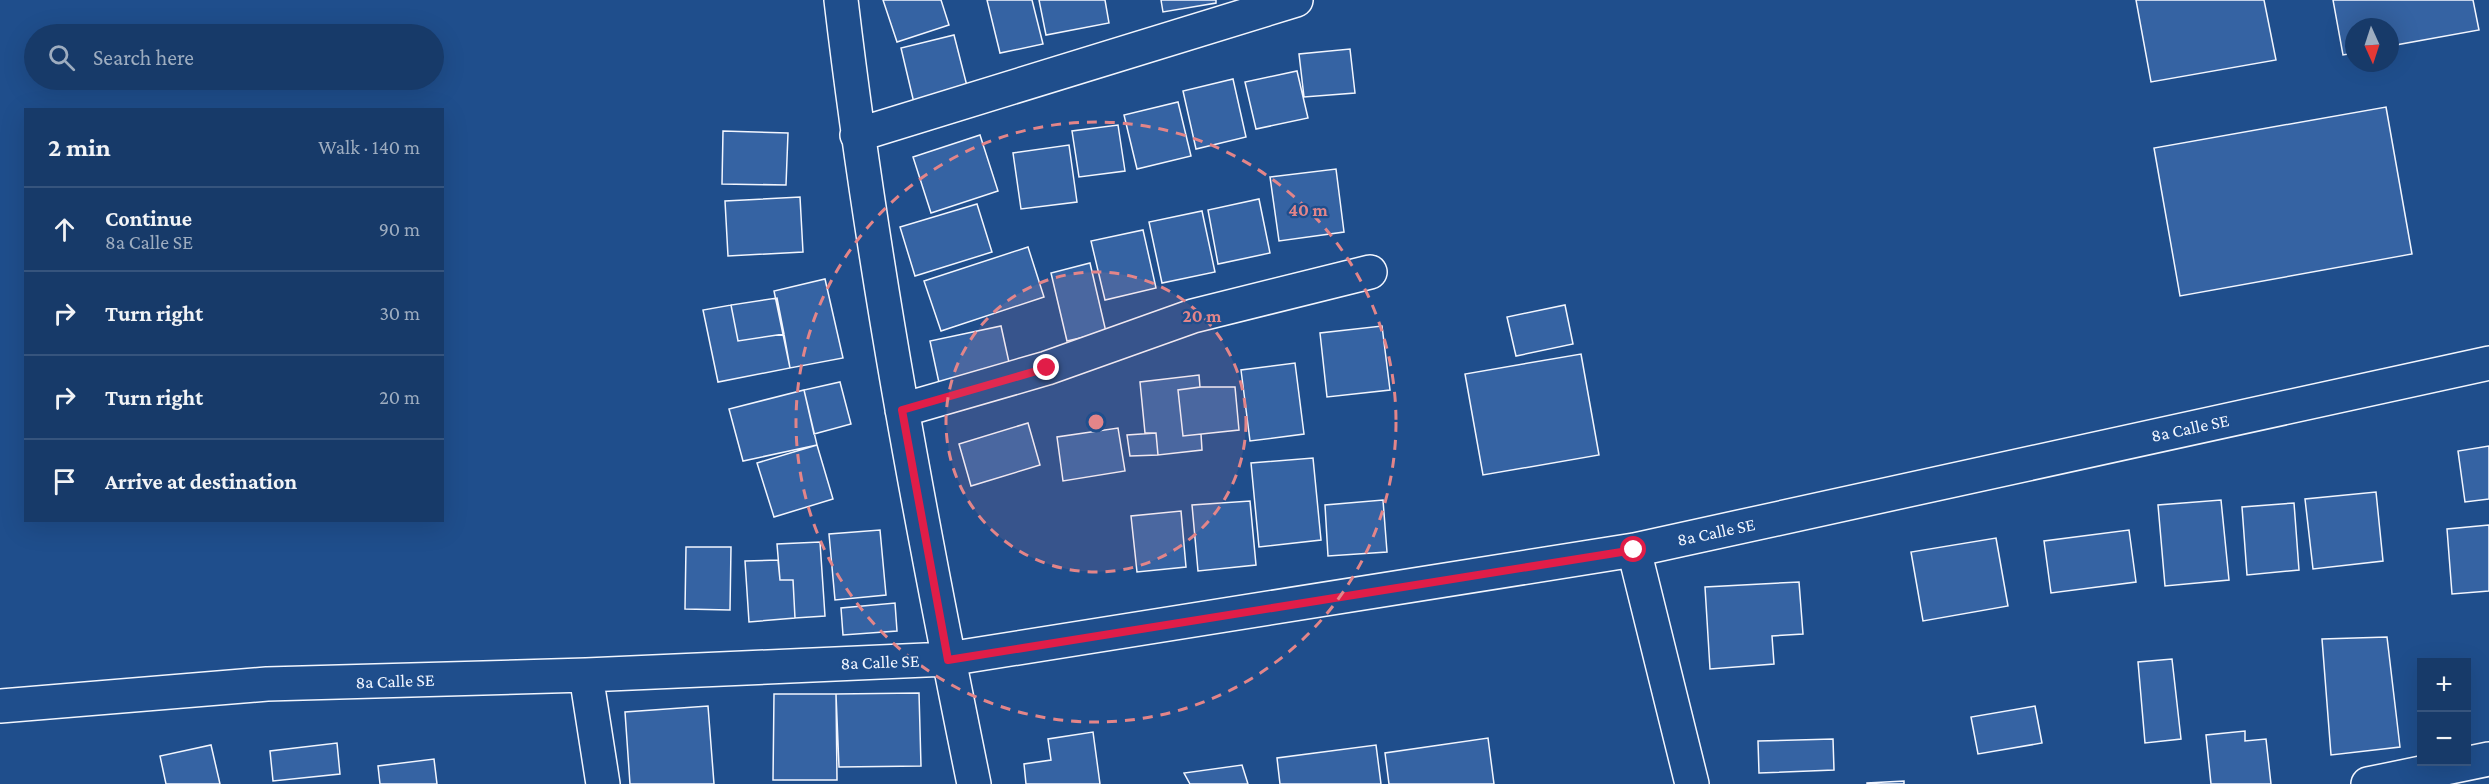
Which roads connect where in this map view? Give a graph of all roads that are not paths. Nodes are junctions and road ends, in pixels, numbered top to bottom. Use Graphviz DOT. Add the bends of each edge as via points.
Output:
graph roads {
  1 [pos="841,0"];
  2 [pos="1296,0"];
  3 [pos="857,135"];
  4 [pos="1370,272"];
  5 [pos="2489,363"];
  6 [pos="902,410"];
  7 [pos="1634,550"];
  8 [pos="948,660"];
  9 [pos="586,675"];
  10 [pos="0,706"];
  11 [pos="2489,759"];
  12 [pos="603,784"];
  13 [pos="974,784"];
  14 [pos="1692,784"];
  15 [pos="2368,784"];
  1 -- 3 [label="street"];
  2 -- 3 [label="street"];
  3 -- 6 [label="street"];
  4 -- 6 [label="street" via="1193,316 1047,368"];
  5 -- 7 [label="street, 8a Calle SE"];
  6 -- 8 [label="street"];
  7 -- 8 [label="street, 8a Calle SE"];
  7 -- 14 [label="street"];
  8 -- 9 [label="street, 8a Calle SE"];
  8 -- 13 [label="street"];
  9 -- 10 [label="street, 8a Calle SE" via="267,684"];
  9 -- 12 [label="street"];
  11 -- 15 [label="street"];
}
